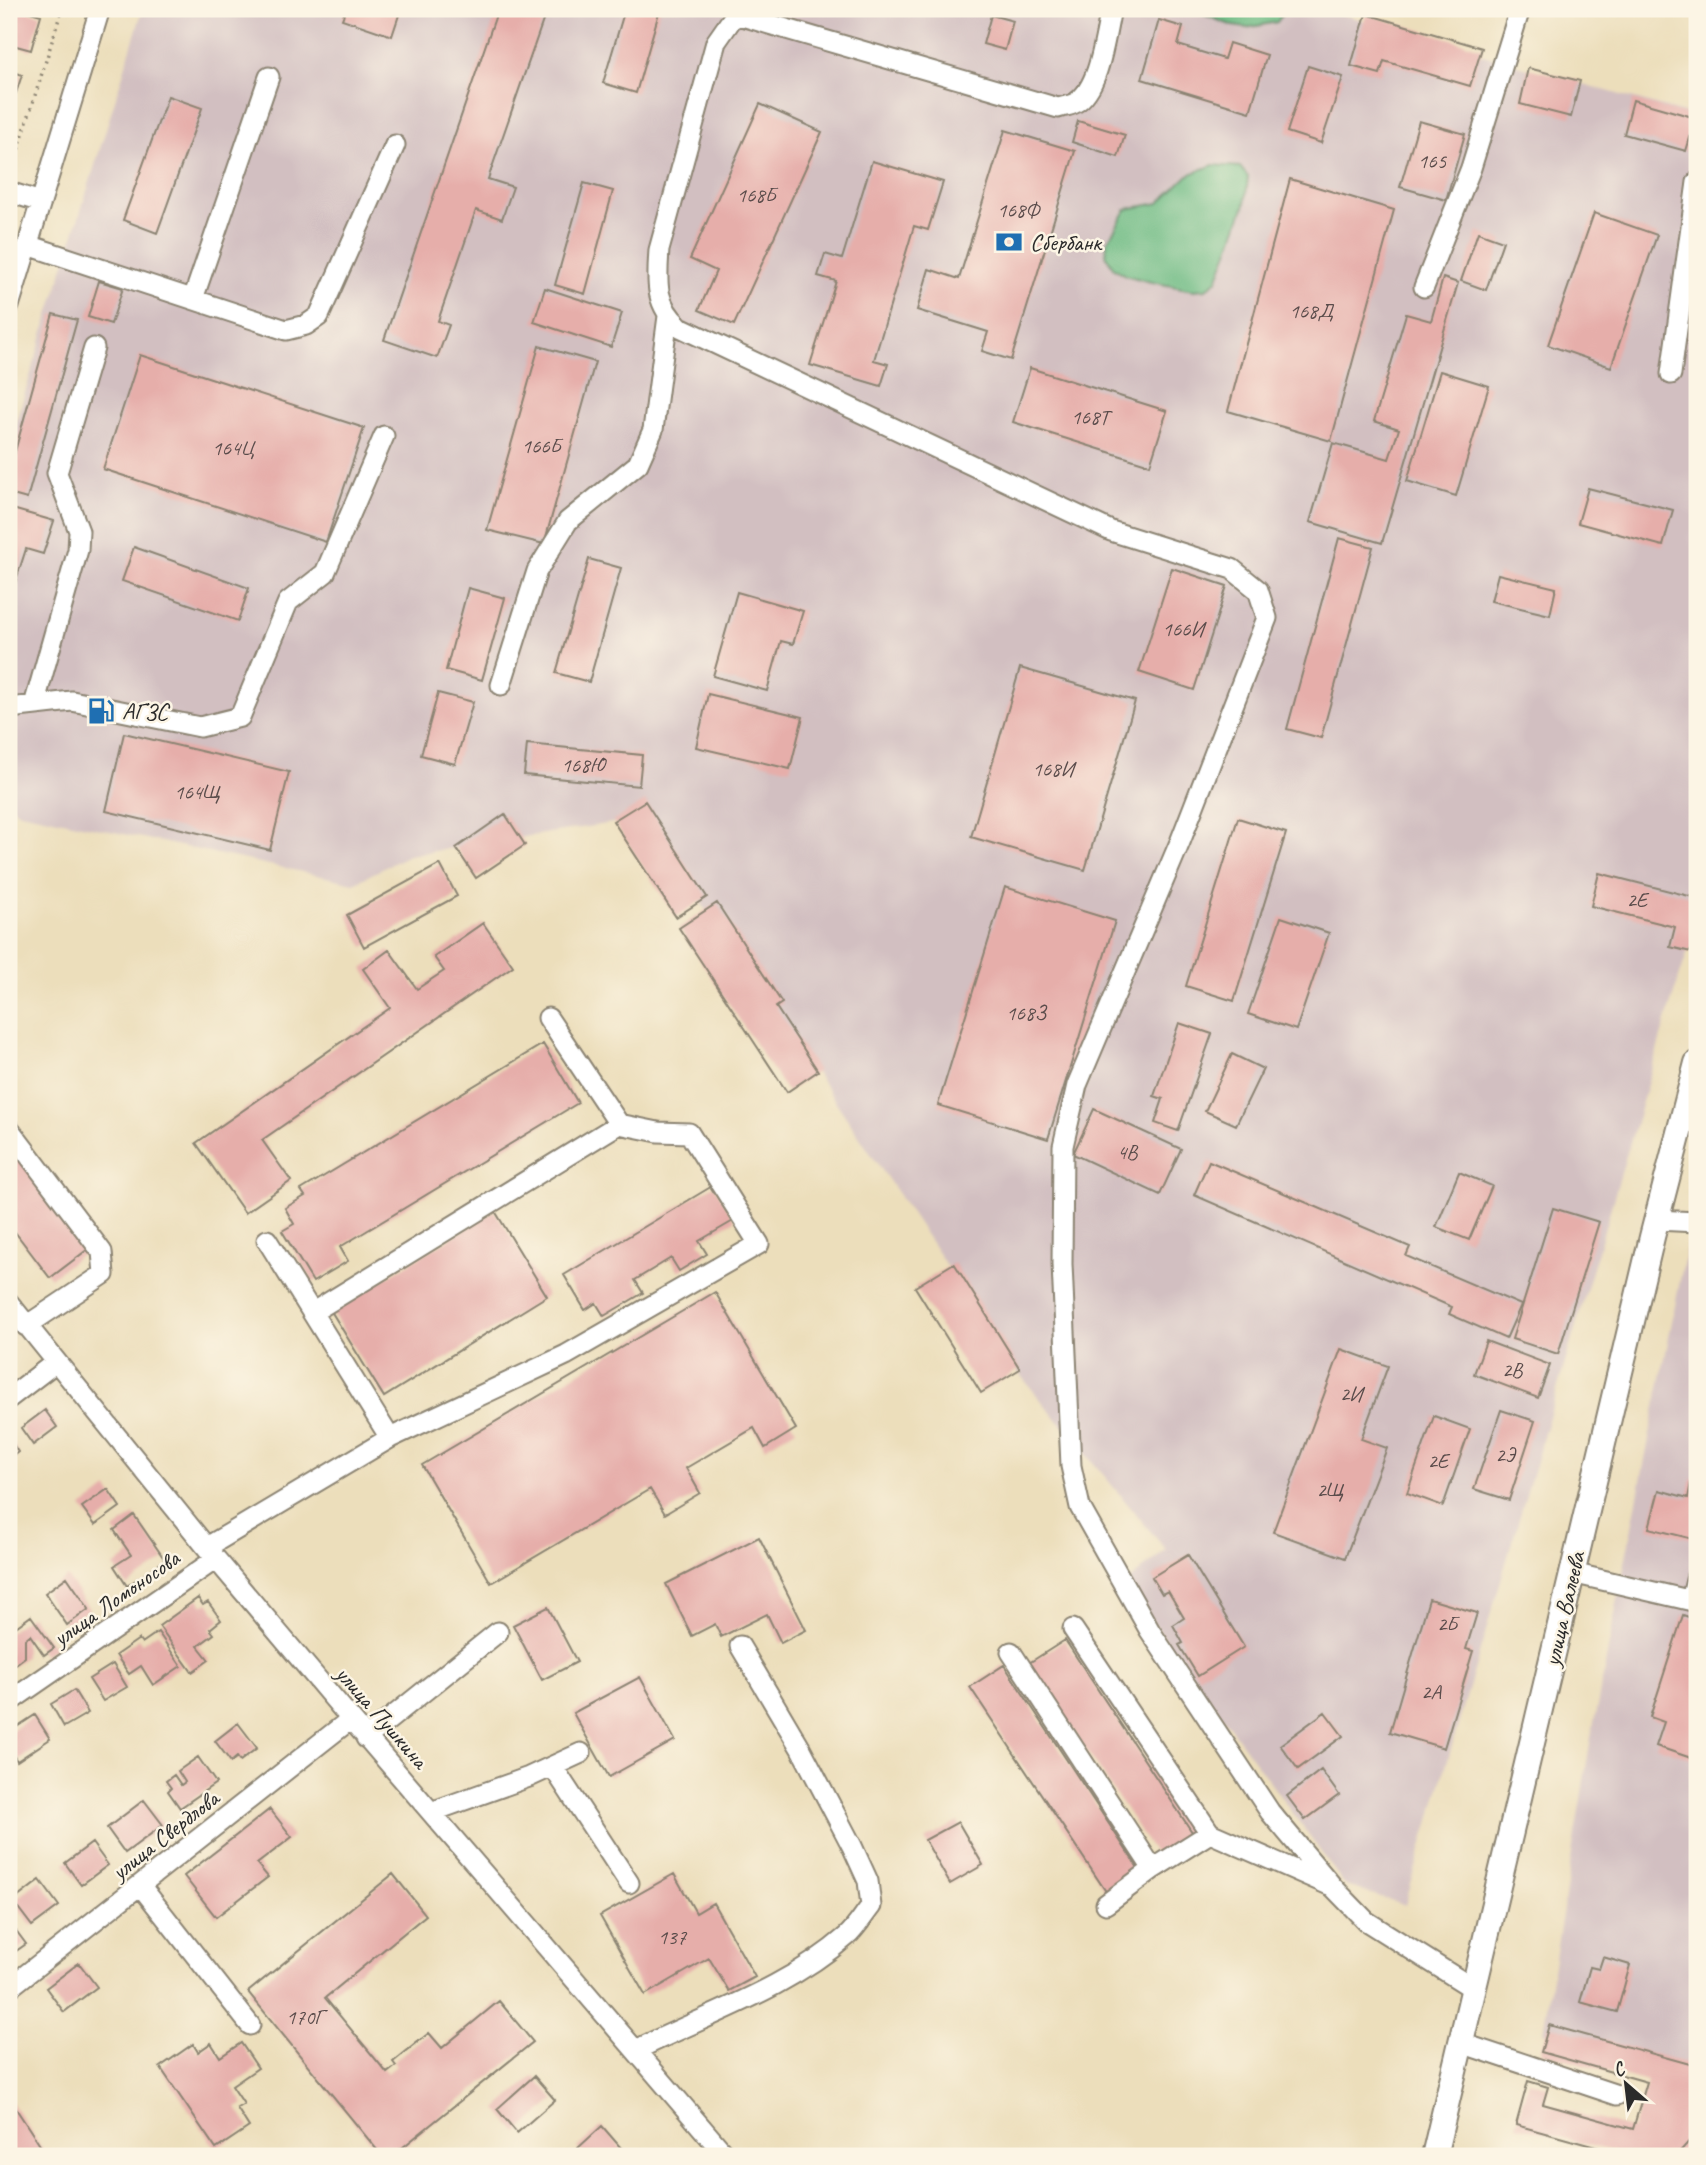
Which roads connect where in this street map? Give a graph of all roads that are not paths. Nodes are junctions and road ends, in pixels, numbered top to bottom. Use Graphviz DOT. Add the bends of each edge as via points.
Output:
graph roads {
  1 [pos="100,9"];
  2 [pos="1111,9"];
  3 [pos="1520,9"];
  4 [pos="737,12"];
  5 [pos="269,77"];
  6 [pos="395,145"];
  7 [pos="1697,182"];
  8 [pos="9,192"];
  9 [pos="41,202"];
  10 [pos="28,245"];
  11 [pos="1424,287"];
  12 [pos="193,299"];
  13 [pos="9,306"];
  14 [pos="668,316"];
  15 [pos="94,348"];
  16 [pos="1671,374"];
  17 [pos="384,436"];
  18 [pos="501,685"];
  19 [pos="34,705"];
  20 [pos="9,708"];
  21 [pos="548,1018"];
  22 [pos="1696,1076"];
  23 [pos="619,1124"];
  24 [pos="9,1129"];
  25 [pos="1656,1220"];
  26 [pos="1697,1222"];
  27 [pos="267,1240"];
  28 [pos="9,1303"];
  29 [pos="313,1312"];
  30 [pos="26,1326"];
  31 [pos="56,1362"];
  32 [pos="9,1398"];
  33 [pos="390,1438"];
  34 [pos="211,1553"];
  35 [pos="1572,1573"];
  36 [pos="1697,1576"];
  37 [pos="1694,1601"];
  38 [pos="1073,1629"];
  39 [pos="498,1632"];
  40 [pos="740,1646"];
  41 [pos="1011,1651"];
  42 [pos="9,1702"];
  43 [pos="351,1720"];
  44 [pos="366,1738"];
  45 [pos="581,1754"];
  46 [pos="553,1767"];
  47 [pos="431,1812"];
  48 [pos="1210,1833"];
  49 [pos="1153,1869"];
  50 [pos="629,1883"];
  51 [pos="140,1885"];
  52 [pos="1333,1887"];
  53 [pos="1106,1904"];
  54 [pos="9,1989"];
  55 [pos="1474,1989"];
  56 [pos="250,2025"];
  57 [pos="1461,2043"];
  58 [pos="636,2050"];
  59 [pos="1617,2095"];
  60 [pos="726,2156"];
  61 [pos="1434,2156"];
  1 -- 9 [label="street"];
  2 -- 4 [label="street" via="1095,78 1084,96 1058,108"];
  3 -- 11 [label="street" via="1471,168"];
  4 -- 14 [label="street" via="716,42 659,250 657,279"];
  5 -- 12 [label="street"];
  6 -- 12 [label="street" via="318,316 286,330"];
  7 -- 16 [label="street"];
  8 -- 9 [label="street"];
  9 -- 10 [label="street"];
  10 -- 12 [label="street"];
  10 -- 13 [label="street"];
  14 -- 18 [label="street" via="653,430 638,464 568,521 537,570"];
  14 -- 52 [label="street" via="680,327 1111,531 1232,569 1258,590 1267,618 1180,842 1077,1085 1063,1146 1062,1264 1071,1466 1080,1507 1150,1631 1270,1812"];
  15 -- 19 [label="street" via="57,473 79,531 78,550"];
  17 -- 19 [label="street" via="325,573 288,602 240,717 200,727 72,701"];
  19 -- 20 [label="street"];
  21 -- 23 [label="street"];
  22 -- 25 [label="main road, улица Валеева"];
  23 -- 29 [label="street"];
  23 -- 33 [label="street, улица Ломоносова" via="689,1133 759,1244 566,1355"];
  24 -- 30 [label="street" via="102,1252 104,1274"];
  25 -- 26 [label="street"];
  25 -- 35 [label="main road, улица Валеева"];
  27 -- 29 [label="street"];
  28 -- 30 [label="street, улица Пушкина"];
  29 -- 33 [label="street"];
  30 -- 31 [label="street, улица Пушкина"];
  31 -- 32 [label="street"];
  31 -- 34 [label="street, улица Пушкина"];
  33 -- 34 [label="street, улица Ломоносова"];
  34 -- 42 [label="street, улица Ломоносова"];
  34 -- 43 [label="street, улица Пушкина"];
  35 -- 37 [label="street"];
  35 -- 55 [label="main road, улица Валеева"];
  36 -- 37 [label="street"];
  38 -- 48 [label="street"];
  39 -- 44 [label="street"];
  40 -- 58 [label="street" via="852,1846 868,1881 871,1906 848,1935 800,1970"];
  41 -- 49 [label="street"];
  43 -- 44 [label="street, улица Пушкина"];
  43 -- 51 [label="street, улица Свердлова"];
  44 -- 47 [label="street, улица Пушкина"];
  45 -- 46 [label="street"];
  46 -- 47 [label="street"];
  46 -- 50 [label="street"];
  47 -- 58 [label="street, улица Пушкина"];
  48 -- 49 [label="street"];
  48 -- 52 [label="street"];
  49 -- 53 [label="street"];
  51 -- 54 [label="street, улица Свердлова"];
  51 -- 56 [label="street"];
  52 -- 55 [label="street" via="1366,1921"];
  55 -- 57 [label="main road, улица Валеева"];
  57 -- 59 [label="street"];
  57 -- 61 [label="main road, улица Валеева"];
  58 -- 60 [label="street, улица Пушкина"];
}
